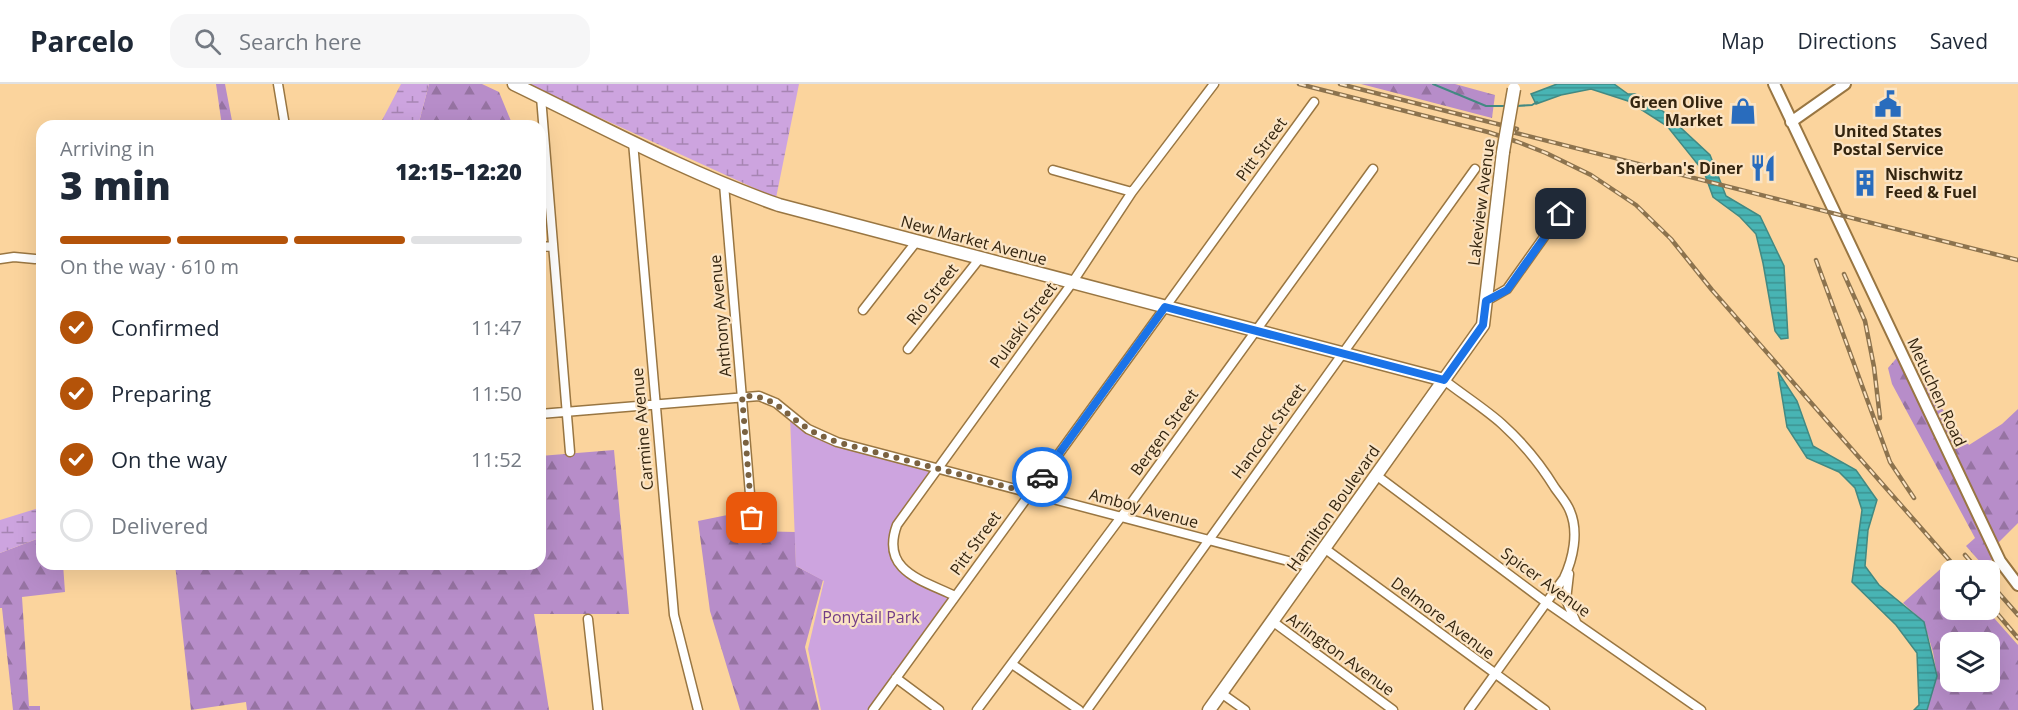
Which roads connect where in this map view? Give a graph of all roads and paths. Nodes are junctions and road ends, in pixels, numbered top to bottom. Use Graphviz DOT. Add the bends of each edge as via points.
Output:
graph roads {
  1 [pos="278,84"];
  2 [pos="514,84"];
  3 [pos="1214,84"];
  4 [pos="1774,84"];
  5 [pos="1845,84"];
  6 [pos="1514,87"];
  7 [pos="540,97"];
  8 [pos="1314,102"];
  9 [pos="284,120"];
  10 [pos="542,120"];
  11 [pos="1791,123"];
  12 [pos="633,142"];
  13 [pos="546,166"];
  14 [pos="1373,169"];
  15 [pos="1475,169"];
  16 [pos="1053,170"];
  17 [pos="724,184"];
  18 [pos="1132,192"];
  19 [pos="1574,195"];
  20 [pos="916,242"];
  21 [pos="553,246"];
  22 [pos="546,247"];
  23 [pos="980,258"];
  24 [pos="0,259"];
  25 [pos="35,259"];
  26 [pos="1072,282"];
  27 [pos="1486,301"];
  28 [pos="1165,307"];
  29 [pos="862,310"];
  30 [pos="1483,325"];
  31 [pos="1256,330"];
  32 [pos="908,349"];
  33 [pos="1342,353"];
  34 [pos="1444,380"];
  35 [pos="742,396"];
  36 [pos="655,404"];
  37 [pos="566,412"];
  38 [pos="546,414"];
  39 [pos="570,452"];
  40 [pos="938,469"];
  41 [pos="1376,475"];
  42 [pos="1030,493"];
  43 [pos="1121,517"];
  44 [pos="752,518"];
  45 [pos="1208,541"];
  46 [pos="1324,548"];
  47 [pos="1311,567"];
  48 [pos="1569,568"];
  49 [pos="2018,585"];
  50 [pos="955,596"];
  51 [pos="1547,603"];
  52 [pos="588,619"];
  53 [pos="1272,621"];
  54 [pos="1578,624"];
  55 [pos="1012,664"];
  56 [pos="1495,675"];
  57 [pos="896,678"];
  58 [pos="1221,693"];
  59 [pos="598,710"];
  60 [pos="698,710"];
  61 [pos="873,710"];
  62 [pos="939,710"];
  63 [pos="977,710"];
  64 [pos="1079,710"];
  65 [pos="1087,710"];
  66 [pos="1209,710"];
  67 [pos="1245,710"];
  68 [pos="1393,710"];
  69 [pos="1469,710"];
  70 [pos="1545,710"];
  71 [pos="1701,710"];
  1 -- 9 [label="street"];
  2 -- 7 [label="main road, New Market Avenue"];
  3 -- 18 [label="street, Pulaski Street"];
  4 -- 11 [label="street, Metuchen Road"];
  5 -- 11 [label="street"];
  6 -- 27 [label="main road, Lakeview Avenue, bridge"];
  7 -- 10 [label="street"];
  7 -- 12 [label="main road, New Market Avenue"];
  8 -- 28 [label="street, Pitt Street"];
  11 -- 49 [label="street, Metuchen Road" via="2000,561"];
  12 -- 17 [label="main road, New Market Avenue"];
  12 -- 36 [label="street, Carmine Avenue"];
  13 -- 21 [label="street"];
  14 -- 31 [label="street, Bergen Street"];
  15 -- 33 [label="street, Hancock Street"];
  16 -- 18 [label="street"];
  17 -- 20 [label="main road, New Market Avenue" via="779,205"];
  17 -- 35 [label="street, Anthony Avenue"];
  18 -- 26 [label="street, Pulaski Street"];
  19 -- 27 [label="street" via="1507,290"];
  20 -- 23 [label="main road, New Market Avenue"];
  20 -- 29 [label="street"];
  21 -- 22 [label="street"];
  21 -- 37 [label="street"];
  23 -- 26 [label="main road, New Market Avenue"];
  23 -- 32 [label="street, Rio Street"];
  24 -- 25 [label="street"];
  26 -- 28 [label="main road, New Market Avenue"];
  26 -- 40 [label="street, Pulaski Street"];
  27 -- 30 [label="main road, Lakeview Avenue"];
  28 -- 31 [label="main road, New Market Avenue"];
  28 -- 42 [label="street, Pitt Street"];
  30 -- 34 [label="main road, Hamilton Boulevard"];
  31 -- 33 [label="main road, New Market Avenue"];
  31 -- 43 [label="street, Bergen Street"];
  33 -- 34 [label="main road, New Market Avenue"];
  33 -- 45 [label="street, Hancock Street"];
  34 -- 41 [label="main road, Hamilton Boulevard"];
  34 -- 48 [label="street" via="1502,424 1549,477 1573,522"];
  35 -- 36 [label="street, Amboy Avenue"];
  35 -- 40 [label="street, Amboy Avenue" via="769,400 827,439"];
  35 -- 44 [label="street, Anthony Avenue"];
  36 -- 37 [label="street, Amboy Avenue"];
  36 -- 60 [label="street, Carmine Avenue" via="674,615"];
  37 -- 38 [label="street, Amboy Avenue"];
  37 -- 39 [label="street"];
  40 -- 42 [label="street, Amboy Avenue"];
  40 -- 50 [label="street, Pulaski Street" via="897,525 892,543 900,566 912,576"];
  41 -- 46 [label="main road, Hamilton Boulevard"];
  41 -- 51 [label="street, Spicer Avenue"];
  42 -- 43 [label="street, Amboy Avenue"];
  42 -- 50 [label="street, Pitt Street"];
  43 -- 45 [label="street, Amboy Avenue"];
  43 -- 55 [label="street, Bergen Street"];
  45 -- 47 [label="street, Amboy Avenue"];
  45 -- 65 [label="street, Hancock Street"];
  46 -- 47 [label="main road, Hamilton Boulevard"];
  46 -- 56 [label="street, Delmore Avenue"];
  47 -- 53 [label="main road, Hamilton Boulevard"];
  48 -- 51 [label="street"];
  48 -- 54 [label="street" via="1566,600"];
  50 -- 57 [label="street, Pitt Street"];
  51 -- 54 [label="street, Spicer Avenue"];
  51 -- 56 [label="street"];
  52 -- 59 [label="street"];
  53 -- 58 [label="main road, Hamilton Boulevard"];
  53 -- 68 [label="street, Arlington Avenue"];
  54 -- 71 [label="street, Spicer Avenue"];
  55 -- 63 [label="street, Bergen Street"];
  55 -- 64 [label="street"];
  56 -- 69 [label="street"];
  56 -- 70 [label="street, Delmore Avenue"];
  57 -- 61 [label="street, Pitt Street"];
  57 -- 62 [label="street"];
  58 -- 66 [label="main road, Hamilton Boulevard"];
  58 -- 67 [label="street"];
}
